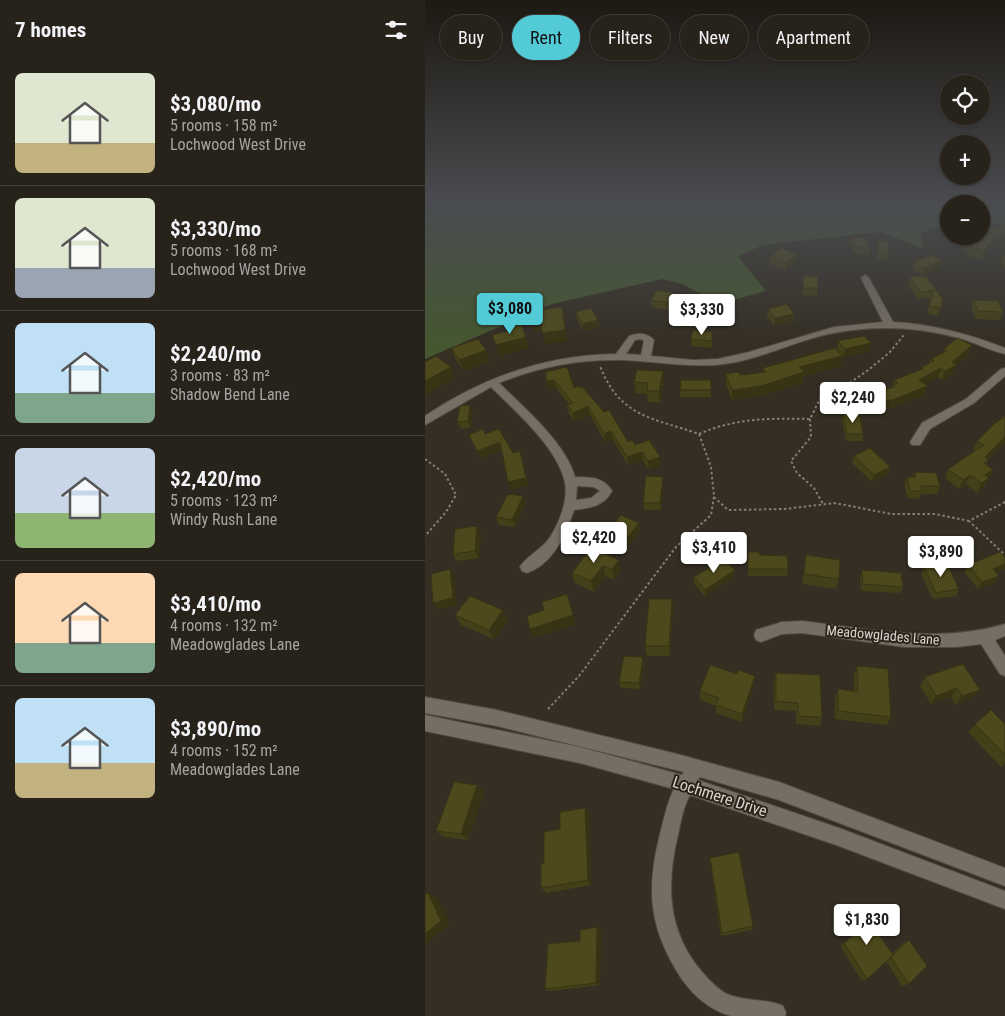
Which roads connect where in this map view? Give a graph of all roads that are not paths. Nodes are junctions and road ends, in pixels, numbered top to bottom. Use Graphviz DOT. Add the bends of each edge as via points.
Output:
graph roads {
  1 [pos="865,278"];
  2 [pos="889,324"];
  3 [pos="1005,351"];
  4 [pos="619,357"];
  5 [pos="645,359"];
  6 [pos="1005,372"];
  7 [pos="492,382"];
  8 [pos="425,421"];
  9 [pos="916,442"];
  10 [pos="571,482"];
  11 [pos="570,506"];
  12 [pos="527,567"];
  13 [pos="1005,630"];
  14 [pos="761,635"];
  15 [pos="985,637"];
  16 [pos="1005,669"];
  17 [pos="425,704"];
  18 [pos="425,723"];
  19 [pos="695,768"];
  20 [pos="687,785"];
  21 [pos="1005,877"];
  22 [pos="1005,900"];
  23 [pos="776,1013"];
  1 -- 2 [label="street"];
  2 -- 3 [label="street" via="950,332"];
  2 -- 5 [label="street" via="837,329 732,360 693,363"];
  4 -- 5 [label="street"];
  4 -- 5 [label="street" via="632,338 643,336 649,340"];
  4 -- 7 [label="street" via="542,364"];
  6 -- 9 [label="street" via="966,404 926,426"];
  7 -- 8 [label="street" via="457,398"];
  7 -- 10 [label="street" via="554,449"];
  10 -- 11 [label="street"];
  10 -- 11 [label="street" via="599,484 606,491 605,496 595,501"];
  11 -- 12 [label="street" via="553,546"];
  13 -- 15 [label="street, Meadowglades Lane"];
  14 -- 15 [label="street, Meadowglades Lane" via="782,628 802,627 929,642"];
  15 -- 16 [label="street"];
  17 -- 19 [label="street, Lochmere Drive" via="497,718"];
  18 -- 20 [label="street, Lochmere Drive" via="531,744"];
  19 -- 20 [label="street"];
  19 -- 21 [label="street, Lochmere Drive" via="779,791"];
  20 -- 22 [label="street, Lochmere Drive" via="857,842"];
  20 -- 23 [label="street" via="662,859 659,884 661,906 673,948 691,975 723,1003"];
}
